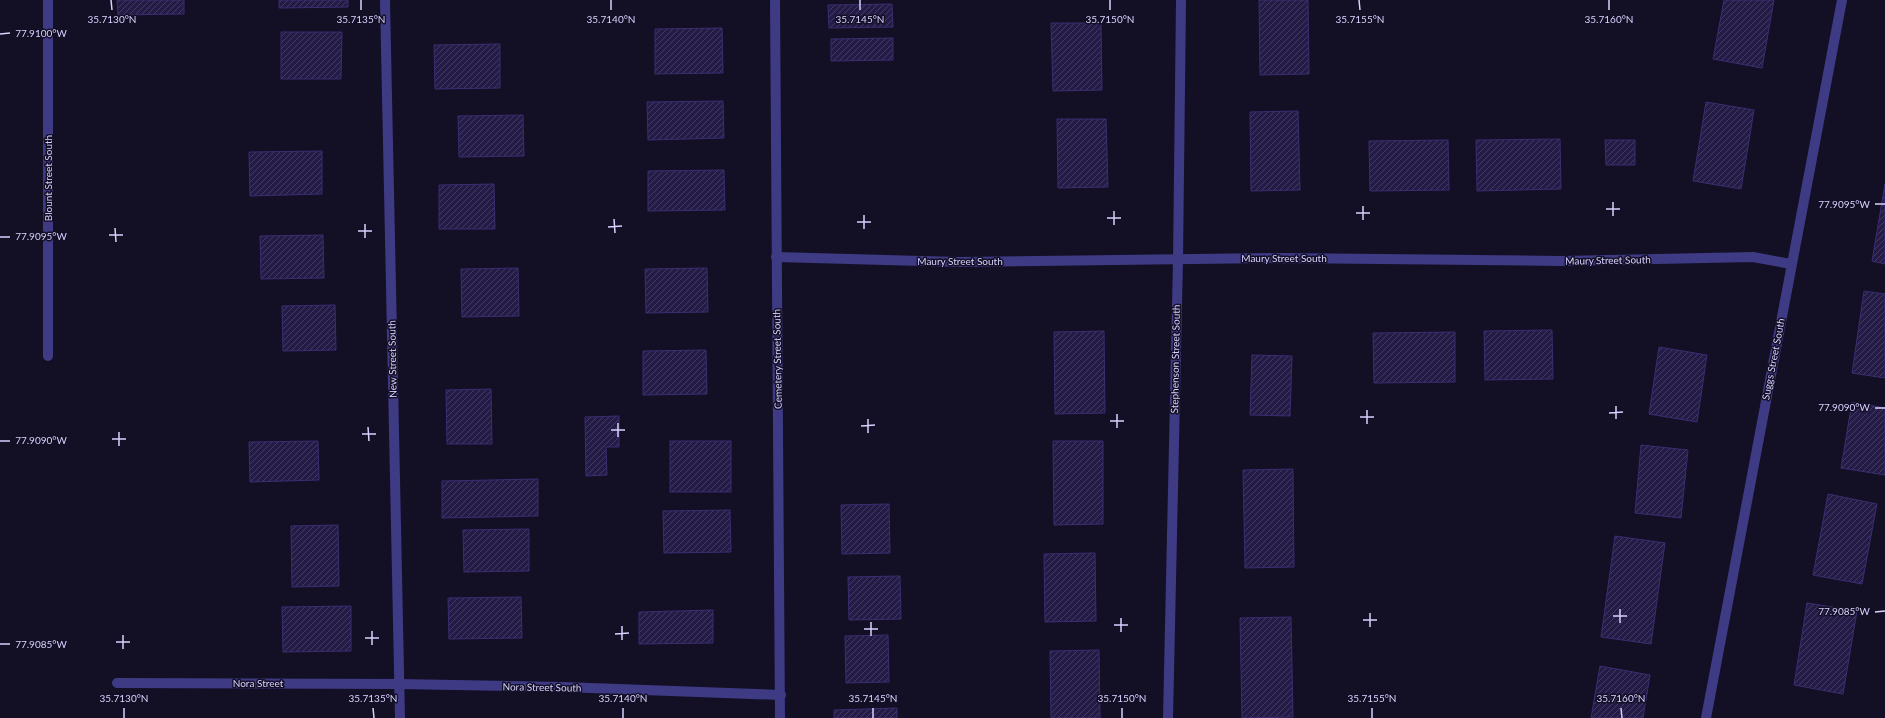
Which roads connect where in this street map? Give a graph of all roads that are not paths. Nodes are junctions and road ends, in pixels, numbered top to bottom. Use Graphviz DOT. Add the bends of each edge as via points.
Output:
graph roads {
  1 [pos="48,0"];
  2 [pos="385,0"];
  3 [pos="775,0"];
  4 [pos="1181,0"];
  5 [pos="1842,0"];
  6 [pos="776,257"];
  7 [pos="1178,260"];
  8 [pos="1791,264"];
  9 [pos="48,356"];
  10 [pos="117,682"];
  11 [pos="399,684"];
  12 [pos="780,695"];
  13 [pos="400,718"];
  14 [pos="780,718"];
  15 [pos="1168,718"];
  16 [pos="1706,718"];
  1 -- 9 [label="street, Blount Street South"];
  2 -- 11 [label="street, New Street South"];
  3 -- 6 [label="street, Cemetery Street South"];
  4 -- 7 [label="street, Stephenson Street South"];
  5 -- 8 [label="street, Suggs Street South"];
  6 -- 7 [label="street, Maury Street South" via="959,262"];
  6 -- 12 [label="street, Cemetery Street South"];
  7 -- 8 [label="street, Maury Street South" via="1282,258 1561,261 1753,257"];
  7 -- 15 [label="street, Stephenson Street South"];
  8 -- 16 [label="street, Suggs Street South"];
  10 -- 11 [label="street, Nora Street"];
  11 -- 12 [label="street, Nora Street South"];
  11 -- 13 [label="street, New Street South"];
  12 -- 14 [label="street, Cemetery Street South"];
}
